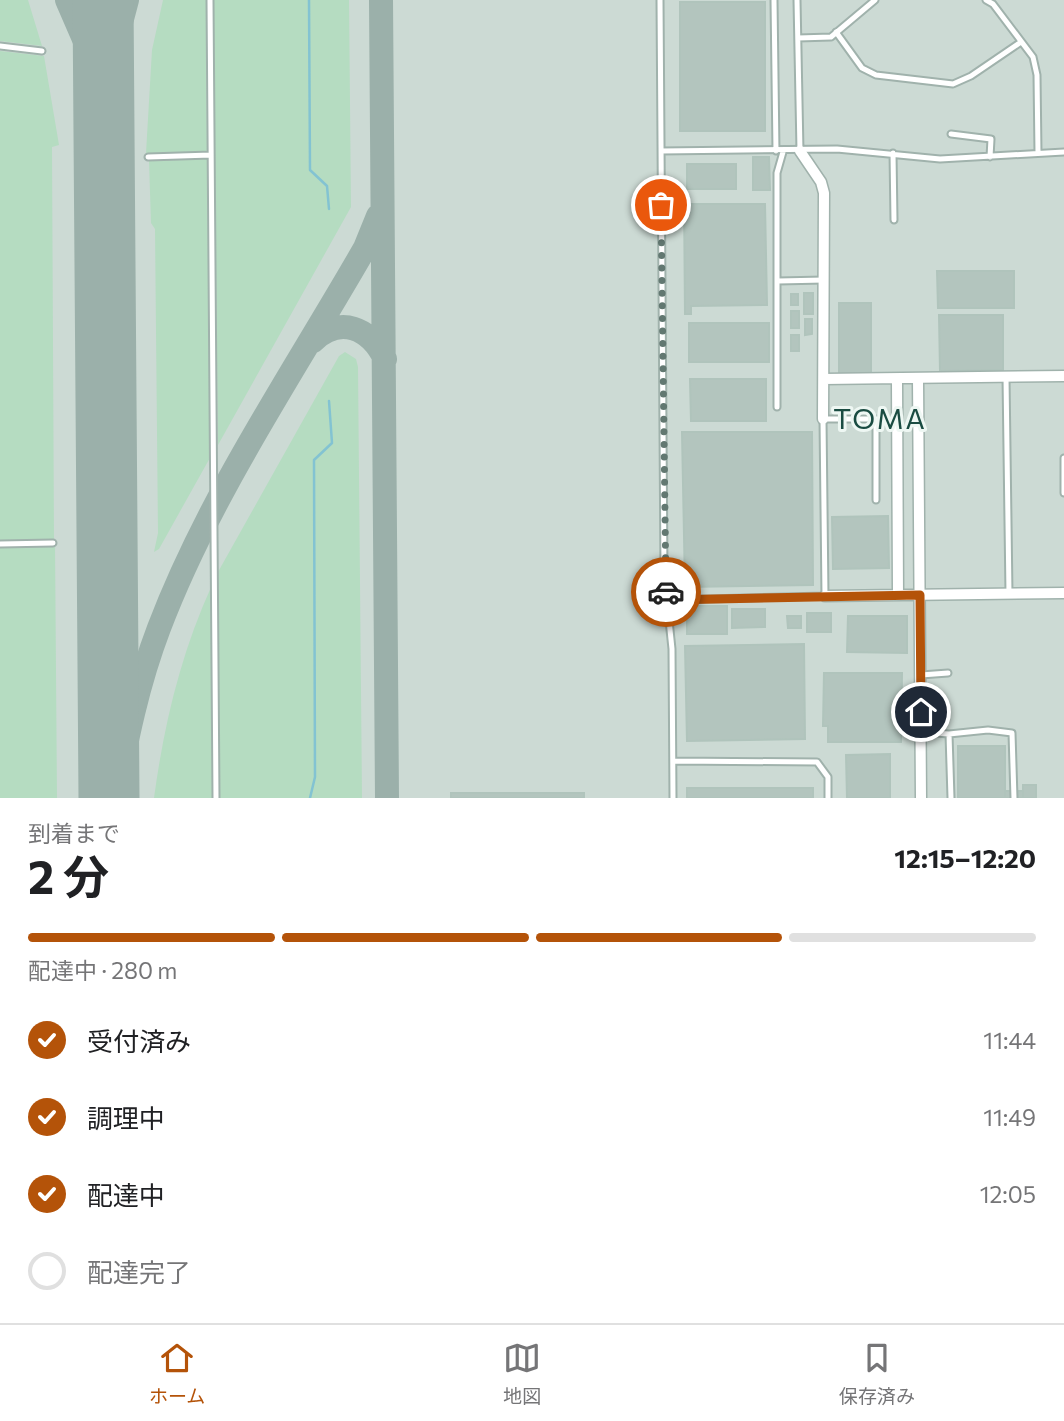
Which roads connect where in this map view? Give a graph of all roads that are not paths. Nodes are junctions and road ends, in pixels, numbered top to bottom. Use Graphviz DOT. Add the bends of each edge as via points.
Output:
graph roads {
  1 [pos="210,0"];
  2 [pos="660,0"];
  3 [pos="774,0"];
  4 [pos="797,0"];
  5 [pos="875,0"];
  6 [pos="986,0"];
  7 [pos="836,32"];
  8 [pos="798,38"];
  9 [pos="1021,42"];
  10 [pos="0,46"];
  11 [pos="41,51"];
  12 [pos="951,134"];
  13 [pos="661,151"];
  14 [pos="779,151"];
  15 [pos="800,151"];
  16 [pos="1064,152"];
  17 [pos="893,153"];
  18 [pos="1038,153"];
  19 [pos="211,155"];
  20 [pos="148,156"];
  21 [pos="989,157"];
  22 [pos="894,220"];
  23 [pos="824,280"];
  24 [pos="778,281"];
  25 [pos="1064,376"];
  26 [pos="1006,377"];
  27 [pos="824,379"];
  28 [pos="918,379"];
  29 [pos="897,380"];
  30 [pos="776,407"];
  31 [pos="823,419"];
  32 [pos="1064,458"];
  33 [pos="1064,493"];
  34 [pos="876,500"];
  35 [pos="54,543"];
  36 [pos="0,544"];
  37 [pos="1064,593"];
  38 [pos="1009,594"];
  39 [pos="898,595"];
  40 [pos="920,595"];
  41 [pos="825,596"];
  42 [pos="667,600"];
  43 [pos="948,673"];
  44 [pos="921,675"];
  45 [pos="921,732"];
  46 [pos="949,734"];
  47 [pos="673,761"];
  48 [pos="216,798"];
  49 [pos="673,798"];
  50 [pos="828,798"];
  51 [pos="921,798"];
  52 [pos="951,798"];
  53 [pos="1014,798"];
  1 -- 19 [label="lane"];
  2 -- 13 [label="lane"];
  3 -- 14 [label="lane"];
  4 -- 8 [label="lane"];
  5 -- 7 [label="lane"];
  6 -- 9 [label="lane"];
  7 -- 8 [label="lane" via="831,37"];
  7 -- 9 [label="lane" via="862,68 876,75 953,84"];
  8 -- 15 [label="lane"];
  9 -- 18 [label="lane" via="1033,57 1037,75"];
  10 -- 11 [label="lane"];
  12 -- 21 [label="lane" via="992,139"];
  13 -- 14 [label="lane"];
  13 -- 42 [label="lane"];
  14 -- 15 [label="lane"];
  14 -- 24 [label="lane"];
  15 -- 17 [label="lane"];
  15 -- 23 [label="street" via="824,193"];
  16 -- 18 [label="lane"];
  17 -- 21 [label="lane" via="940,159"];
  17 -- 22 [label="lane"];
  18 -- 21 [label="lane"];
  19 -- 20 [label="lane"];
  19 -- 48 [label="lane"];
  23 -- 24 [label="lane"];
  23 -- 27 [label="street"];
  24 -- 30 [label="lane"];
  25 -- 26 [label="street"];
  26 -- 28 [label="street"];
  26 -- 38 [label="lane"];
  27 -- 29 [label="street"];
  27 -- 31 [label="street"];
  28 -- 29 [label="street"];
  28 -- 40 [label="street"];
  29 -- 39 [label="street"];
  31 -- 34 [label="lane" via="876,419"];
  31 -- 41 [label="lane"];
  32 -- 33 [label="lane"];
  35 -- 36 [label="lane"];
  37 -- 38 [label="street"];
  38 -- 40 [label="street"];
  39 -- 40 [label="street"];
  39 -- 41 [label="street"];
  40 -- 44 [label="street"];
  41 -- 42 [label="lane"];
  42 -- 47 [label="lane"];
  43 -- 44 [label="lane"];
  44 -- 45 [label="street"];
  45 -- 46 [label="lane"];
  45 -- 51 [label="street"];
  46 -- 52 [label="lane"];
  46 -- 53 [label="lane" via="1012,733"];
  47 -- 49 [label="lane"];
  47 -- 50 [label="lane" via="817,762 828,777"];
}
